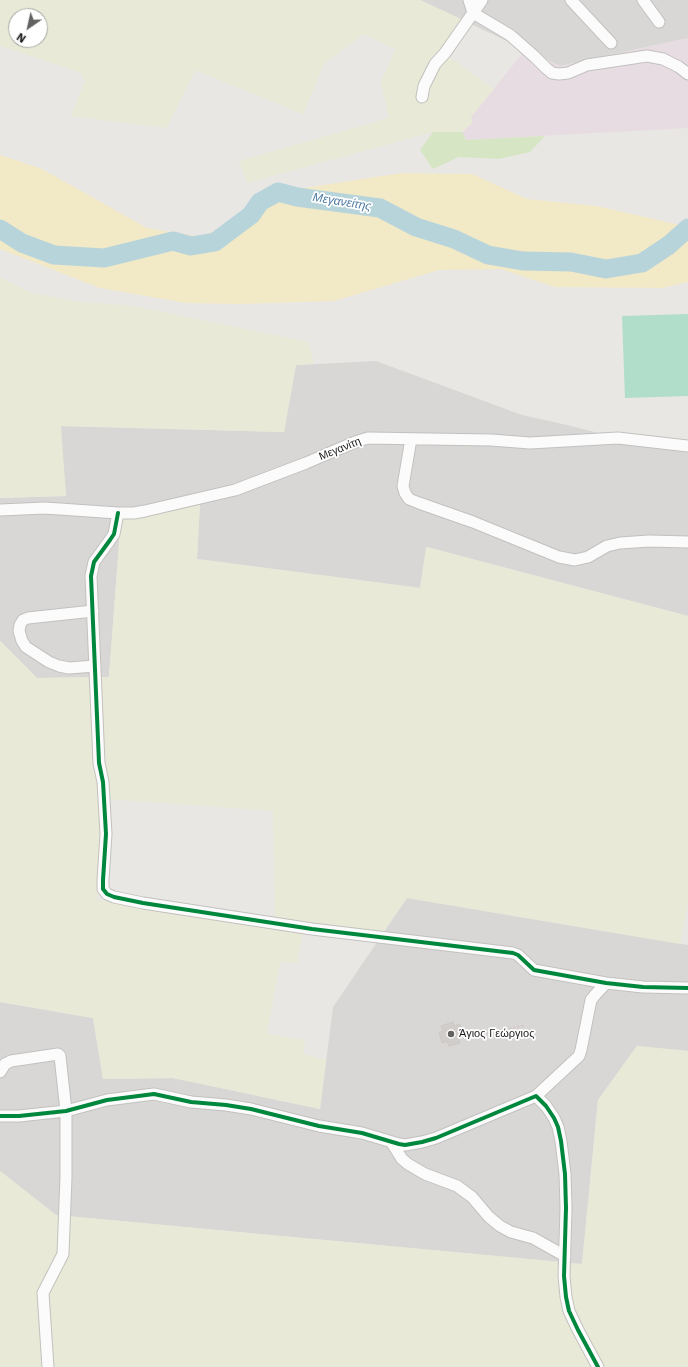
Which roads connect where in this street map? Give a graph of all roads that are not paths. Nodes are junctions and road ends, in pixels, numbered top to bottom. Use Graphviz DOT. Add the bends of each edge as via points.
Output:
graph roads {
  1 [pos="469,0"];
  2 [pos="482,0"];
  3 [pos="571,0"];
  4 [pos="642,0"];
  5 [pos="473,13"];
  6 [pos="659,22"];
  7 [pos="612,43"];
  8 [pos="688,74"];
  9 [pos="422,97"];
  10 [pos="411,439"];
  11 [pos="688,446"];
  12 [pos="0,510"];
  13 [pos="118,513"];
  14 [pos="688,542"];
  15 [pos="93,611"];
  16 [pos="95,666"];
  17 [pos="606,983"];
  18 [pos="688,988"];
  19 [pos="3,1060"];
  20 [pos="0,1072"];
  21 [pos="536,1096"];
  22 [pos="66,1111"];
  23 [pos="0,1116"];
  24 [pos="392,1143"];
  25 [pos="565,1256"];
  26 [pos="48,1367"];
  27 [pos="598,1367"];
  1 -- 5 [label="street"];
  2 -- 5 [label="street"];
  3 -- 7 [label="street"];
  4 -- 6 [label="street"];
  5 -- 8 [label="street" via="510,35 546,68 559,74 568,73 587,64 647,56 663,59"];
  5 -- 9 [label="street" via="435,64 424,86"];
  10 -- 11 [label="street, Μεγανίτη" via="536,443 618,438"];
  10 -- 13 [label="street, Μεγανίτη" via="362,440 235,490 145,511"];
  10 -- 14 [label="street" via="403,486 410,499 559,558 575,560 588,557 607,546 620,543"];
  12 -- 13 [label="street, Μεγανίτη" via="45,508"];
  13 -- 15 [label="street" via="114,534 97,557 92,570"];
  15 -- 16 [label="street"];
  15 -- 16 [label="street" via="28,618 23,620 19,631 26,647 49,662 69,668"];
  16 -- 17 [label="street" via="99,763 103,782 106,834 103,880 107,894 143,903 304,928 513,953 538,971"];
  17 -- 18 [label="street"];
  17 -- 21 [label="street" via="592,1000 579,1056"];
  19 -- 20 [label="street"];
  19 -- 22 [label="street" via="58,1054"];
  21 -- 24 [label="street" via="429,1140 405,1145"];
  21 -- 25 [label="street" via="554,1118 561,1141 565,1174"];
  22 -- 23 [label="street"];
  22 -- 24 [label="street" via="107,1100 154,1094 191,1102 251,1109 319,1126 362,1133"];
  22 -- 26 [label="street" via="63,1254 43,1293"];
  24 -- 25 [label="street" via="408,1164 425,1174 457,1186 472,1197 500,1226 533,1238"];
  25 -- 27 [label="street" via="564,1281 567,1304"];
}
